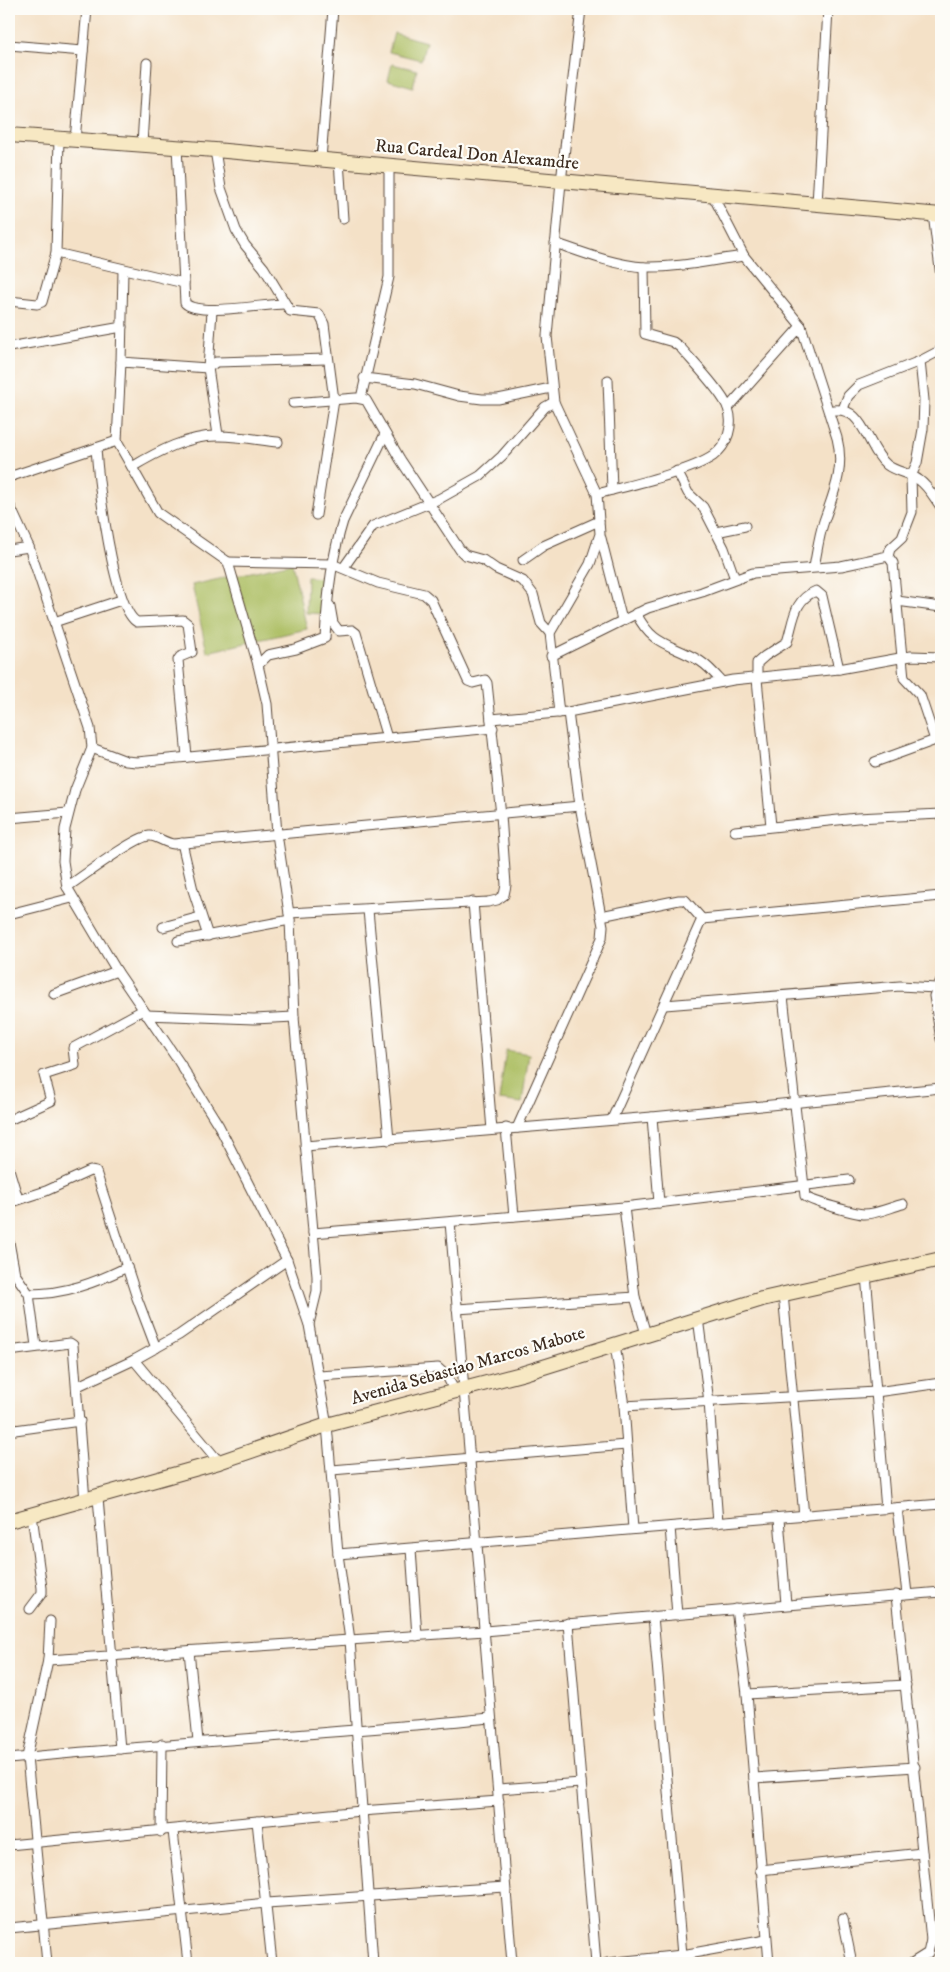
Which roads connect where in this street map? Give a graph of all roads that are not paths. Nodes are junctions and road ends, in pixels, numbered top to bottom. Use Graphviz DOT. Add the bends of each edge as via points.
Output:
graph roads {
  1 [pos="87,9"];
  2 [pos="333,9"];
  3 [pos="581,9"];
  4 [pos="828,9"];
  5 [pos="9,45"];
  6 [pos="83,51"];
  7 [pos="147,63"];
  8 [pos="9,135"];
  9 [pos="59,139"];
  10 [pos="75,140"];
  11 [pos="142,144"];
  12 [pos="177,147"];
  13 [pos="215,150"];
  14 [pos="321,159"];
  15 [pos="339,161"];
  16 [pos="390,166"];
  17 [pos="561,182"];
  18 [pos="712,194"];
  19 [pos="816,204"];
  20 [pos="937,215"];
  21 [pos="343,219"];
  22 [pos="555,243"];
  23 [pos="56,253"];
  24 [pos="744,256"];
  25 [pos="644,266"];
  26 [pos="122,270"];
  27 [pos="941,277"];
  28 [pos="184,283"];
  29 [pos="9,301"];
  30 [pos="284,304"];
  31 [pos="212,310"];
  32 [pos="801,326"];
  33 [pos="122,327"];
  34 [pos="9,347"];
  35 [pos="941,350"];
  36 [pos="327,359"];
  37 [pos="920,361"];
  38 [pos="121,362"];
  39 [pos="208,368"];
  40 [pos="364,378"];
  41 [pos="608,380"];
  42 [pos="551,388"];
  43 [pos="361,398"];
  44 [pos="334,400"];
  45 [pos="554,402"];
  46 [pos="293,403"];
  47 [pos="728,408"];
  48 [pos="843,409"];
  49 [pos="829,411"];
  50 [pos="385,434"];
  51 [pos="218,435"];
  52 [pos="117,441"];
  53 [pos="278,442"];
  54 [pos="96,448"];
  55 [pos="132,467"];
  56 [pos="677,471"];
  57 [pos="911,476"];
  58 [pos="9,477"];
  59 [pos="612,490"];
  60 [pos="597,494"];
  61 [pos="429,503"];
  62 [pos="9,504"];
  63 [pos="941,507"];
  64 [pos="316,515"];
  65 [pos="599,521"];
  66 [pos="745,526"];
  67 [pos="716,532"];
  68 [pos="600,534"];
  69 [pos="29,547"];
  70 [pos="9,550"];
  71 [pos="888,556"];
  72 [pos="523,560"];
  73 [pos="228,562"];
  74 [pos="332,564"];
  75 [pos="344,567"];
  76 [pos="814,567"];
  77 [pos="735,579"];
  78 [pos="327,594"];
  79 [pos="121,600"];
  80 [pos="897,601"];
  81 [pos="941,607"];
  82 [pos="636,613"];
  83 [pos="622,620"];
  84 [pos="54,622"];
  85 [pos="550,633"];
  86 [pos="551,656"];
  87 [pos="902,657"];
  88 [pos="941,657"];
  89 [pos="258,665"];
  90 [pos="839,669"];
  91 [pos="757,679"];
  92 [pos="722,682"];
  93 [pos="563,713"];
  94 [pos="492,724"];
  95 [pos="387,738"];
  96 [pos="938,739"];
  97 [pos="92,748"];
  98 [pos="270,749"];
  99 [pos="187,757"];
  100 [pos="875,762"];
  101 [pos="580,806"];
  102 [pos="68,813"];
  103 [pos="941,814"];
  104 [pos="501,815"];
  105 [pos="9,818"];
  106 [pos="771,826"];
  107 [pos="735,831"];
  108 [pos="278,834"];
  109 [pos="182,843"];
  110 [pos="67,887"];
  111 [pos="941,896"];
  112 [pos="72,898"];
  113 [pos="474,902"];
  114 [pos="368,910"];
  115 [pos="9,914"];
  116 [pos="290,916"];
  117 [pos="601,916"];
  118 [pos="200,917"];
  119 [pos="702,918"];
  120 [pos="162,927"];
  121 [pos="208,936"];
  122 [pos="178,941"];
  123 [pos="117,972"];
  124 [pos="939,984"];
  125 [pos="54,994"];
  126 [pos="784,996"];
  127 [pos="664,1005"];
  128 [pos="145,1012"];
  129 [pos="294,1017"];
  130 [pos="941,1039"];
  131 [pos="941,1088"];
  132 [pos="796,1104"];
  133 [pos="652,1117"];
  134 [pos="612,1119"];
  135 [pos="9,1120"];
  136 [pos="506,1128"];
  137 [pos="517,1128"];
  138 [pos="492,1130"];
  139 [pos="389,1140"];
  140 [pos="305,1146"];
  141 [pos="9,1169"];
  142 [pos="849,1180"];
  143 [pos="802,1184"];
  144 [pos="18,1199"];
  145 [pos="9,1203"];
  146 [pos="659,1203"];
  147 [pos="903,1204"];
  148 [pos="624,1207"];
  149 [pos="514,1216"];
  150 [pos="450,1222"];
  151 [pos="313,1233"];
  152 [pos="9,1242"];
  153 [pos="941,1259"];
  154 [pos="287,1260"];
  155 [pos="127,1268"];
  156 [pos="12,1275"];
  157 [pos="866,1275"];
  158 [pos="29,1294"];
  159 [pos="783,1294"];
  160 [pos="635,1297"];
  161 [pos="457,1309"];
  162 [pos="698,1318"];
  163 [pos="309,1325"];
  164 [pos="646,1334"];
  165 [pos="615,1344"];
  166 [pos="36,1346"];
  167 [pos="156,1348"];
  168 [pos="9,1351"];
  169 [pos="134,1360"];
  170 [pos="319,1376"];
  171 [pos="941,1383"];
  172 [pos="78,1386"];
  173 [pos="460,1391"];
  174 [pos="876,1392"];
  175 [pos="792,1395"];
  176 [pos="709,1402"];
  177 [pos="624,1406"];
  178 [pos="80,1421"];
  179 [pos="9,1425"];
  180 [pos="327,1425"];
  181 [pos="626,1445"];
  182 [pos="470,1457"];
  183 [pos="219,1462"];
  184 [pos="332,1470"];
  185 [pos="91,1499"];
  186 [pos="941,1504"];
  187 [pos="897,1508"];
  188 [pos="886,1509"];
  189 [pos="32,1515"];
  190 [pos="804,1516"];
  191 [pos="779,1519"];
  192 [pos="9,1522"];
  193 [pos="718,1522"];
  194 [pos="670,1526"];
  195 [pos="633,1530"];
  196 [pos="478,1542"];
  197 [pos="410,1548"];
  198 [pos="338,1554"];
  199 [pos="941,1592"];
  200 [pos="908,1594"];
  201 [pos="896,1595"];
  202 [pos="786,1604"];
  203 [pos="30,1609"];
  204 [pos="736,1609"];
  205 [pos="678,1615"];
  206 [pos="653,1616"];
  207 [pos="50,1622"];
  208 [pos="568,1624"];
  209 [pos="485,1631"];
  210 [pos="417,1636"];
  211 [pos="350,1640"];
  212 [pos="189,1651"];
  213 [pos="111,1655"];
  214 [pos="48,1660"];
  215 [pos="906,1685"];
  216 [pos="747,1694"];
  217 [pos="490,1718"];
  218 [pos="357,1731"];
  219 [pos="198,1741"];
  220 [pos="162,1744"];
  221 [pos="120,1749"];
  222 [pos="27,1757"];
  223 [pos="9,1759"];
  224 [pos="915,1767"];
  225 [pos="754,1778"];
  226 [pos="581,1783"];
  227 [pos="498,1789"];
  228 [pos="499,1801"];
  229 [pos="361,1811"];
  230 [pos="257,1822"];
  231 [pos="173,1830"];
  232 [pos="161,1832"];
  233 [pos="34,1842"];
  234 [pos="9,1845"];
  235 [pos="922,1853"];
  236 [pos="760,1870"];
  237 [pos="505,1887"];
  238 [pos="368,1895"];
  239 [pos="267,1903"];
  240 [pos="182,1912"];
  241 [pos="843,1919"];
  242 [pos="44,1925"];
  243 [pos="9,1928"];
  244 [pos="941,1939"];
  245 [pos="766,1940"];
  246 [pos="931,1940"];
  247 [pos="682,1955"];
  248 [pos="47,1963"];
  249 [pos="188,1963"];
  250 [pos="272,1963"];
  251 [pos="373,1963"];
  252 [pos="512,1963"];
  253 [pos="596,1963"];
  254 [pos="607,1963"];
  255 [pos="769,1963"];
  256 [pos="852,1963"];
  257 [pos="912,1963"];
  1 -- 6 [label="street"];
  2 -- 14 [label="street"];
  3 -- 17 [label="street"];
  4 -- 19 [label="street"];
  5 -- 6 [label="street"];
  6 -- 10 [label="street"];
  7 -- 11 [label="street"];
  8 -- 9 [label="main road, Rua Cardeal Don Alexamdre"];
  9 -- 10 [label="main road, Rua Cardeal Don Alexamdre"];
  9 -- 23 [label="street"];
  10 -- 11 [label="main road, Rua Cardeal Don Alexamdre"];
  11 -- 12 [label="main road, Rua Cardeal Don Alexamdre"];
  12 -- 13 [label="main road, Rua Cardeal Don Alexamdre"];
  12 -- 28 [label="street"];
  13 -- 14 [label="main road, Rua Cardeal Don Alexamdre"];
  13 -- 30 [label="street" via="221,188 236,230 273,282"];
  14 -- 15 [label="main road, Rua Cardeal Don Alexamdre"];
  15 -- 16 [label="main road, Rua Cardeal Don Alexamdre"];
  15 -- 21 [label="street"];
  16 -- 17 [label="main road, Rua Cardeal Don Alexamdre"];
  16 -- 40 [label="street" via="389,277"];
  17 -- 18 [label="main road, Rua Cardeal Don Alexamdre"];
  17 -- 22 [label="street"];
  18 -- 19 [label="main road, Rua Cardeal Don Alexamdre"];
  18 -- 24 [label="street"];
  19 -- 20 [label="main road, Rua Cardeal Don Alexamdre"];
  20 -- 27 [label="street"];
  22 -- 25 [label="street" via="618,263"];
  22 -- 42 [label="street" via="547,336"];
  23 -- 26 [label="street"];
  23 -- 29 [label="street" via="42,302"];
  24 -- 25 [label="street"];
  24 -- 32 [label="street"];
  25 -- 47 [label="street" via="645,334 673,342 680,348"];
  26 -- 28 [label="street"];
  26 -- 33 [label="street"];
  28 -- 31 [label="street" via="186,305"];
  30 -- 31 [label="street"];
  30 -- 36 [label="street" via="290,311 319,314 323,318"];
  31 -- 39 [label="street"];
  32 -- 47 [label="street"];
  32 -- 49 [label="street"];
  33 -- 34 [label="street"];
  33 -- 38 [label="street"];
  35 -- 37 [label="street"];
  36 -- 39 [label="street" via="216,362"];
  36 -- 44 [label="street"];
  37 -- 48 [label="street" via="859,385 848,396"];
  37 -- 57 [label="street" via="923,429 917,463"];
  38 -- 39 [label="street"];
  38 -- 52 [label="street"];
  39 -- 51 [label="street"];
  40 -- 42 [label="street" via="415,384 482,399 498,399"];
  40 -- 43 [label="street"];
  41 -- 59 [label="street"];
  42 -- 45 [label="street"];
  43 -- 44 [label="street"];
  43 -- 50 [label="street" via="370,404"];
  44 -- 46 [label="street"];
  44 -- 64 [label="street"];
  45 -- 60 [label="street"];
  45 -- 61 [label="street" via="480,476"];
  47 -- 56 [label="street" via="728,438 721,448 713,456"];
  48 -- 49 [label="street"];
  48 -- 57 [label="street" via="859,422 886,464"];
  49 -- 76 [label="street" via="841,463"];
  50 -- 61 [label="street"];
  50 -- 74 [label="street" via="343,520"];
  51 -- 53 [label="street"];
  51 -- 55 [label="street" via="171,447"];
  52 -- 54 [label="street"];
  52 -- 55 [label="street"];
  54 -- 58 [label="street"];
  54 -- 79 [label="street" via="102,501"];
  55 -- 73 [label="street" via="158,514"];
  56 -- 59 [label="street"];
  56 -- 67 [label="street" via="688,493 704,507"];
  57 -- 63 [label="street" via="920,480"];
  57 -- 71 [label="street" via="912,512 902,538 890,549"];
  59 -- 60 [label="street"];
  60 -- 65 [label="street"];
  61 -- 75 [label="street" via="373,526"];
  61 -- 85 [label="street" via="466,555 483,560 528,586 541,623"];
  62 -- 69 [label="street"];
  65 -- 68 [label="street"];
  65 -- 72 [label="street" via="543,546"];
  66 -- 67 [label="street"];
  67 -- 77 [label="street"];
  68 -- 83 [label="street"];
  68 -- 85 [label="street" via="590,564"];
  69 -- 70 [label="street"];
  69 -- 84 [label="street"];
  71 -- 76 [label="street" via="842,566"];
  71 -- 80 [label="street" via="893,563"];
  73 -- 74 [label="street"];
  73 -- 89 [label="street"];
  74 -- 75 [label="street"];
  74 -- 78 [label="street"];
  75 -- 94 [label="street" via="378,583 428,596 468,681 486,681"];
  76 -- 77 [label="street" via="753,573"];
  77 -- 82 [label="street"];
  78 -- 89 [label="street" via="325,638 268,655"];
  78 -- 95 [label="street" via="336,628 356,633"];
  79 -- 84 [label="street"];
  79 -- 99 [label="street" via="132,620 137,622 183,620 188,624 192,652 178,660"];
  80 -- 81 [label="street"];
  80 -- 87 [label="street"];
  82 -- 83 [label="street"];
  82 -- 92 [label="street" via="644,629 654,639 700,661"];
  83 -- 86 [label="street"];
  84 -- 97 [label="street" via="90,728"];
  85 -- 86 [label="street"];
  86 -- 93 [label="street"];
  87 -- 88 [label="street"];
  87 -- 90 [label="street"];
  87 -- 96 [label="street" via="904,678 920,694"];
  89 -- 98 [label="street"];
  90 -- 91 [label="street"];
  90 -- 91 [label="street" via="822,596 816,591 796,607 787,642 757,664"];
  91 -- 92 [label="street"];
  91 -- 106 [label="street"];
  92 -- 93 [label="street"];
  93 -- 94 [label="street"];
  93 -- 101 [label="street"];
  94 -- 95 [label="street"];
  94 -- 104 [label="street"];
  95 -- 98 [label="street"];
  96 -- 100 [label="street"];
  97 -- 99 [label="street" via="126,761"];
  97 -- 102 [label="street"];
  98 -- 99 [label="street"];
  98 -- 108 [label="street"];
  101 -- 104 [label="street"];
  101 -- 117 [label="street"];
  102 -- 105 [label="street"];
  102 -- 110 [label="street" via="63,846"];
  103 -- 106 [label="street"];
  104 -- 108 [label="street"];
  104 -- 113 [label="street" via="504,895 497,900"];
  106 -- 107 [label="street"];
  108 -- 109 [label="street"];
  108 -- 116 [label="street"];
  109 -- 110 [label="street" via="166,844 154,836 147,836"];
  109 -- 118 [label="street"];
  110 -- 112 [label="street"];
  111 -- 119 [label="street"];
  112 -- 115 [label="street"];
  112 -- 123 [label="street"];
  113 -- 114 [label="street"];
  113 -- 138 [label="street"];
  114 -- 116 [label="street"];
  114 -- 139 [label="street"];
  116 -- 121 [label="street"];
  116 -- 129 [label="street"];
  117 -- 119 [label="street" via="685,900"];
  117 -- 137 [label="street" via="602,938"];
  118 -- 120 [label="street"];
  118 -- 121 [label="street"];
  119 -- 127 [label="street"];
  121 -- 122 [label="street"];
  123 -- 125 [label="street"];
  123 -- 128 [label="street"];
  124 -- 126 [label="street"];
  124 -- 130 [label="street" via="934,996"];
  126 -- 127 [label="street"];
  126 -- 132 [label="street"];
  127 -- 134 [label="street"];
  128 -- 129 [label="street" via="254,1019"];
  128 -- 135 [label="street" via="73,1048 75,1065 44,1076 51,1101"];
  128 -- 154 [label="street" via="219,1126"];
  129 -- 140 [label="street"];
  131 -- 132 [label="street"];
  132 -- 133 [label="street"];
  132 -- 143 [label="street"];
  133 -- 134 [label="street"];
  133 -- 146 [label="street"];
  134 -- 137 [label="street"];
  136 -- 137 [label="street"];
  136 -- 138 [label="street"];
  136 -- 149 [label="street"];
  138 -- 139 [label="street"];
  139 -- 140 [label="street"];
  140 -- 151 [label="street"];
  141 -- 144 [label="street"];
  142 -- 143 [label="street"];
  143 -- 146 [label="street"];
  143 -- 147 [label="street" via="807,1199 858,1213"];
  144 -- 145 [label="street"];
  144 -- 155 [label="street" via="46,1191 93,1170"];
  146 -- 148 [label="street"];
  148 -- 149 [label="street"];
  148 -- 160 [label="street"];
  149 -- 150 [label="street"];
  150 -- 151 [label="street"];
  150 -- 161 [label="street"];
  151 -- 163 [label="street" via="317,1291"];
  152 -- 156 [label="street"];
  153 -- 157 [label="main road, Avenida Sebastiao Marcos Mabote"];
  154 -- 163 [label="street"];
  154 -- 167 [label="street" via="222,1307"];
  155 -- 158 [label="street" via="84,1287"];
  155 -- 167 [label="street"];
  156 -- 158 [label="street"];
  157 -- 159 [label="main road, Avenida Sebastiao Marcos Mabote"];
  157 -- 174 [label="street"];
  158 -- 166 [label="street"];
  159 -- 162 [label="main road, Avenida Sebastiao Marcos Mabote"];
  159 -- 175 [label="street"];
  160 -- 161 [label="street"];
  160 -- 164 [label="street"];
  161 -- 173 [label="street"];
  162 -- 164 [label="main road, Avenida Sebastiao Marcos Mabote"];
  162 -- 176 [label="street"];
  163 -- 170 [label="street"];
  164 -- 165 [label="main road, Avenida Sebastiao Marcos Mabote"];
  165 -- 173 [label="main road, Avenida Sebastiao Marcos Mabote"];
  165 -- 177 [label="street"];
  166 -- 168 [label="street"];
  166 -- 172 [label="street" via="70,1343"];
  167 -- 169 [label="street"];
  169 -- 172 [label="street"];
  169 -- 183 [label="street"];
  170 -- 173 [label="street" via="438,1368"];
  170 -- 180 [label="street"];
  171 -- 174 [label="street"];
  172 -- 178 [label="street"];
  173 -- 180 [label="main road, Avenida Sebastiao Marcos Mabote"];
  173 -- 182 [label="street"];
  174 -- 175 [label="street"];
  174 -- 188 [label="street"];
  175 -- 176 [label="street"];
  175 -- 190 [label="street"];
  176 -- 177 [label="street"];
  176 -- 193 [label="street"];
  177 -- 181 [label="street"];
  178 -- 179 [label="street" via="15,1430"];
  178 -- 185 [label="street"];
  180 -- 183 [label="main road, Avenida Sebastiao Marcos Mabote"];
  180 -- 184 [label="street"];
  181 -- 182 [label="street"];
  181 -- 195 [label="street"];
  182 -- 184 [label="street"];
  182 -- 196 [label="street"];
  183 -- 185 [label="main road, Avenida Sebastiao Marcos Mabote"];
  184 -- 198 [label="street"];
  185 -- 189 [label="main road, Avenida Sebastiao Marcos Mabote"];
  185 -- 213 [label="street"];
  186 -- 187 [label="street"];
  187 -- 188 [label="street"];
  187 -- 200 [label="street"];
  188 -- 190 [label="street"];
  189 -- 192 [label="main road, Avenida Sebastiao Marcos Mabote"];
  189 -- 203 [label="street" via="42,1593"];
  190 -- 191 [label="street"];
  191 -- 193 [label="street"];
  191 -- 202 [label="street"];
  193 -- 194 [label="street"];
  194 -- 195 [label="street"];
  194 -- 205 [label="street"];
  195 -- 196 [label="street"];
  196 -- 197 [label="street"];
  196 -- 209 [label="street"];
  197 -- 198 [label="street"];
  197 -- 210 [label="street"];
  198 -- 211 [label="street"];
  199 -- 200 [label="street"];
  200 -- 201 [label="street"];
  201 -- 202 [label="street"];
  201 -- 215 [label="street"];
  202 -- 204 [label="street"];
  204 -- 205 [label="street"];
  204 -- 216 [label="street"];
  205 -- 206 [label="street"];
  206 -- 208 [label="street"];
  206 -- 247 [label="street"];
  207 -- 214 [label="street"];
  208 -- 209 [label="street"];
  208 -- 226 [label="street"];
  209 -- 210 [label="street"];
  209 -- 217 [label="street"];
  210 -- 211 [label="street"];
  211 -- 212 [label="street"];
  211 -- 218 [label="street"];
  212 -- 213 [label="street"];
  212 -- 219 [label="street"];
  213 -- 214 [label="street"];
  213 -- 221 [label="street"];
  214 -- 222 [label="street"];
  215 -- 216 [label="street"];
  215 -- 224 [label="street"];
  216 -- 225 [label="street"];
  217 -- 218 [label="street"];
  217 -- 227 [label="street"];
  218 -- 219 [label="street"];
  218 -- 229 [label="street"];
  219 -- 220 [label="street"];
  220 -- 221 [label="street"];
  220 -- 232 [label="street"];
  221 -- 222 [label="street"];
  222 -- 223 [label="street"];
  222 -- 233 [label="street"];
  224 -- 225 [label="street"];
  224 -- 235 [label="street"];
  225 -- 236 [label="street"];
  226 -- 227 [label="street"];
  226 -- 253 [label="street"];
  227 -- 228 [label="street"];
  228 -- 229 [label="street"];
  228 -- 237 [label="street"];
  229 -- 230 [label="street"];
  229 -- 238 [label="street"];
  230 -- 231 [label="street"];
  230 -- 239 [label="street"];
  231 -- 232 [label="street"];
  231 -- 240 [label="street"];
  232 -- 233 [label="street"];
  233 -- 234 [label="street"];
  233 -- 242 [label="street"];
  235 -- 236 [label="street"];
  235 -- 246 [label="street"];
  236 -- 245 [label="street"];
  237 -- 238 [label="street"];
  237 -- 252 [label="street"];
  238 -- 239 [label="street"];
  238 -- 251 [label="street"];
  239 -- 240 [label="street"];
  239 -- 250 [label="street"];
  240 -- 242 [label="street"];
  240 -- 249 [label="street"];
  241 -- 256 [label="street"];
  242 -- 243 [label="street"];
  242 -- 248 [label="street"];
  244 -- 246 [label="street"];
  245 -- 247 [label="street"];
  245 -- 255 [label="street"];
  246 -- 257 [label="street" via="928,1953"];
  247 -- 254 [label="street"];
}
